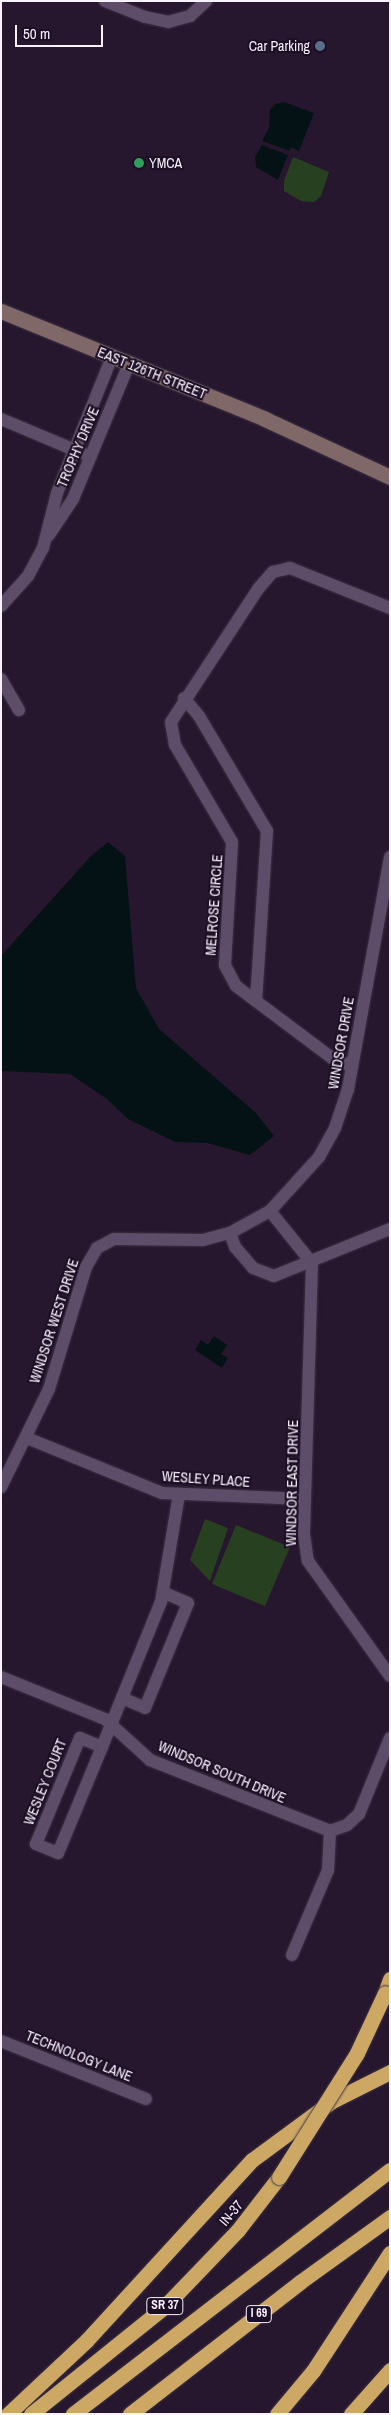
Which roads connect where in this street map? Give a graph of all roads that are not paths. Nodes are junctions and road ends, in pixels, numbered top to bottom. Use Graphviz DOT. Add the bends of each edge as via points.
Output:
graph roads {
  1 [pos="105,1"];
  2 [pos="206,1"];
  3 [pos="1,311"];
  4 [pos="112,357"];
  5 [pos="129,364"];
  6 [pos="1,419"];
  7 [pos="303,436"];
  8 [pos="75,450"];
  9 [pos="91,456"];
  10 [pos="390,466"];
  11 [pos="390,477"];
  12 [pos="47,538"];
  13 [pos="1,606"];
  14 [pos="390,608"];
  15 [pos="1,679"];
  16 [pos="184,698"];
  17 [pos="19,710"];
  18 [pos="390,858"];
  19 [pos="256,1001"];
  20 [pos="352,1066"];
  21 [pos="270,1211"];
  22 [pos="390,1229"];
  23 [pos="230,1233"];
  24 [pos="312,1263"];
  25 [pos="27,1438"];
  26 [pos="1,1487"];
  27 [pos="179,1494"];
  28 [pos="305,1498"];
  29 [pos="164,1593"];
  30 [pos="390,1676"];
  31 [pos="1,1677"];
  32 [pos="122,1698"];
  33 [pos="111,1724"];
  34 [pos="390,1738"];
  35 [pos="102,1747"];
  36 [pos="330,1832"];
  37 [pos="292,1955"];
  38 [pos="387,1986"];
  39 [pos="1,2041"];
  40 [pos="390,2072"];
  41 [pos="146,2099"];
  42 [pos="390,2170"];
  43 [pos="390,2217"];
  44 [pos="390,2253"];
  45 [pos="390,2370"];
  46 [pos="8,2414"];
  47 [pos="31,2414"];
  48 [pos="72,2414"];
  49 [pos="130,2414"];
  50 [pos="277,2414"];
  51 [pos="351,2414"];
  1 -- 2 [label="street" via="145,18 168,22 190,16"];
  3 -- 4 [label="main road, EAST 126TH STREET"];
  4 -- 5 [label="main road, EAST 126TH STREET"];
  4 -- 8 [label="street, TROPHY DRIVE"];
  5 -- 7 [label="main road, EAST 126TH STREET"];
  5 -- 9 [label="street, TROPHY DRIVE"];
  6 -- 8 [label="street"];
  7 -- 10 [label="main road, EAST 126TH STREET"];
  7 -- 11 [label="main road, EAST 126TH STREET"];
  8 -- 9 [label="street"];
  8 -- 12 [label="street, TROPHY DRIVE" via="57,493"];
  9 -- 12 [label="street, TROPHY DRIVE" via="73,499"];
  12 -- 13 [label="street, TROPHY DRIVE" via="28,576"];
  14 -- 16 [label="street, MELROSE CIRCLE" via="310,574 290,568 280,569 267,577 258,589"];
  15 -- 17 [label="street"];
  16 -- 19 [label="street" via="199,716 264,821 267,831"];
  16 -- 19 [label="street, MELROSE CIRCLE" via="171,722 175,745 232,842 225,965 236,986"];
  18 -- 20 [label="street, WINDSOR DRIVE"];
  19 -- 20 [label="street, MELROSE CIRCLE" via="332,1058"];
  20 -- 21 [label="street, WINDSOR DRIVE" via="345,1102 328,1141 311,1167"];
  21 -- 23 [label="street, WINDSOR WEST DRIVE"];
  21 -- 24 [label="street"];
  22 -- 24 [label="street"];
  23 -- 24 [label="street" via="244,1259 264,1274 284,1274"];
  23 -- 25 [label="street, WINDSOR WEST DRIVE" via="203,1240 114,1239 97,1248 86,1268 49,1388"];
  24 -- 28 [label="street, WINDSOR EAST DRIVE"];
  25 -- 26 [label="street, WINDSOR WEST DRIVE"];
  25 -- 27 [label="street, WESLEY PLACE" via="152,1490"];
  27 -- 28 [label="street, WESLEY PLACE"];
  27 -- 29 [label="street, WESLEY COURT"];
  28 -- 30 [label="street, WINDSOR EAST DRIVE" via="304,1545 308,1561"];
  29 -- 32 [label="street, WESLEY COURT"];
  29 -- 32 [label="street" via="188,1603 145,1708"];
  31 -- 33 [label="street, WINDSOR SOUTH DRIVE"];
  32 -- 33 [label="street, WESLEY COURT"];
  33 -- 35 [label="street, WESLEY COURT"];
  33 -- 36 [label="street, WINDSOR SOUTH DRIVE" via="150,1760"];
  34 -- 36 [label="street" via="358,1814 347,1826"];
  35 -- 35 [label="street, WESLEY COURT" via="58,1853 36,1844 80,1738"];
  36 -- 37 [label="street" via="328,1870"];
  38 -- 47 [label="highway, IN-37 / SR 37, bridge" via="357,2053 279,2177 238,2230 174,2297 126,2340"];
  39 -- 41 [label="street, TECHNOLOGY LANE"];
  40 -- 46 [label="highway" via="332,2101 252,2160 86,2341"];
  42 -- 48 [label="highway, I 69"];
  43 -- 49 [label="highway, I 69" via="307,2276"];
  44 -- 50 [label="highway" via="313,2371"];
  45 -- 51 [label="highway"];
}
